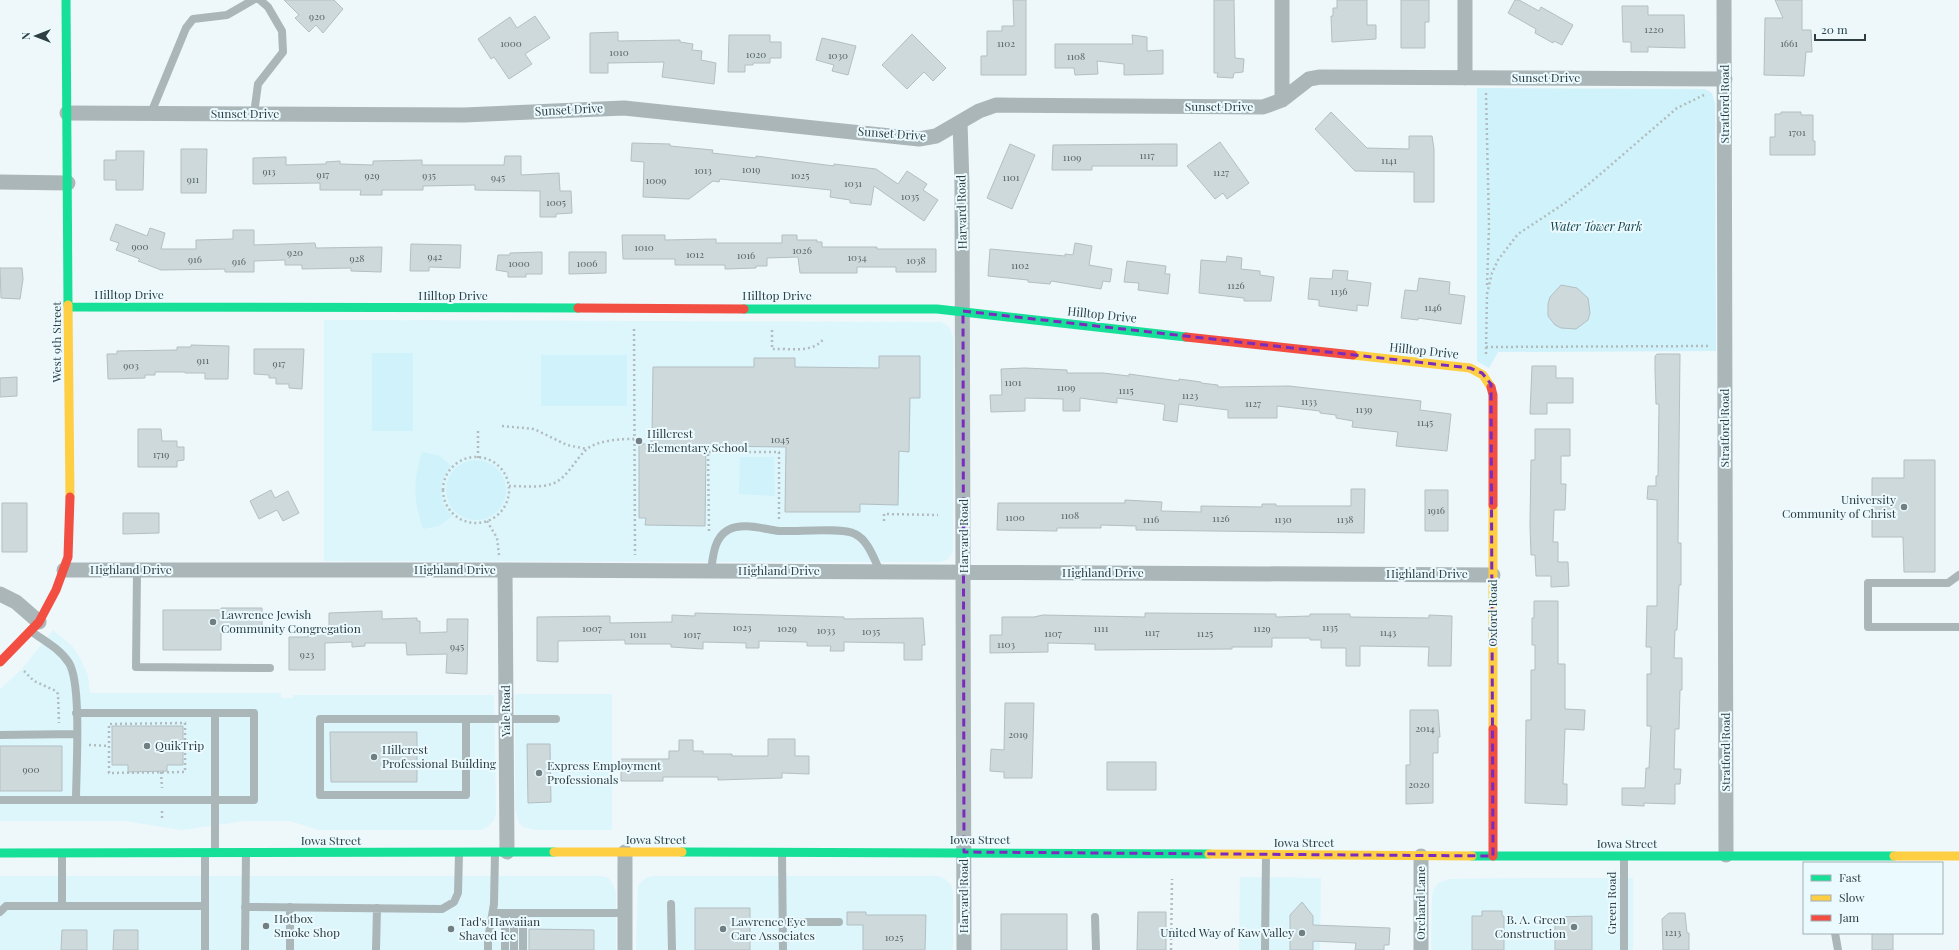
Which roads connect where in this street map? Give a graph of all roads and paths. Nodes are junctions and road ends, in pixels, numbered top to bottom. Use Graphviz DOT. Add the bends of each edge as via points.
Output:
graph roads {
  1 [pos="66,0"];
  2 [pos="253,0"];
  3 [pos="260,0"];
  4 [pos="1282,0"];
  5 [pos="1465,0"];
  6 [pos="1724,0"];
  7 [pos="1465,78"];
  8 [pos="1725,79"];
  9 [pos="1486,90"];
  10 [pos="1709,92"];
  11 [pos="1282,100"];
  12 [pos="67,114"];
  13 [pos="151,114"];
  14 [pos="254,114"];
  15 [pos="960,122"];
  16 [pos="0,182"];
  17 [pos="68,182"];
  18 [pos="1487,294"];
  19 [pos="68,307"];
  20 [pos="963,311"];
  21 [pos="634,329"];
  22 [pos="772,330"];
  23 [pos="824,338"];
  24 [pos="1725,346"];
  25 [pos="1486,347"];
  26 [pos="1486,357"];
  27 [pos="1482,373"];
  28 [pos="502,426"];
  29 [pos="478,428"];
  30 [pos="635,439"];
  31 [pos="588,449"];
  32 [pos="478,458"];
  33 [pos="509,486"];
  34 [pos="938,515"];
  35 [pos="779,520"];
  36 [pos="884,520"];
  37 [pos="487,521"];
  38 [pos="709,537"];
  39 [pos="635,559"];
  40 [pos="502,563"];
  41 [pos="64,570"];
  42 [pos="137,570"];
  43 [pos="711,571"];
  44 [pos="880,572"];
  45 [pos="964,572"];
  46 [pos="1493,574"];
  47 [pos="1959,575"];
  48 [pos="0,594"];
  49 [pos="36,627"];
  50 [pos="1959,627"];
  51 [pos="0,662"];
  52 [pos="270,668"];
  53 [pos="24,671"];
  54 [pos="215,713"];
  55 [pos="76,714"];
  56 [pos="466,719"];
  57 [pos="506,719"];
  58 [pos="556,719"];
  59 [pos="59,734"];
  60 [pos="76,734"];
  61 [pos="0,735"];
  62 [pos="76,745"];
  63 [pos="109,746"];
  64 [pos="0,800"];
  65 [pos="76,800"];
  66 [pos="215,800"];
  67 [pos="459,852"];
  68 [pos="501,852"];
  69 [pos="625,852"];
  70 [pos="782,852"];
  71 [pos="964,852"];
  72 [pos="0,853"];
  73 [pos="62,853"];
  74 [pos="210,853"];
  75 [pos="246,853"];
  76 [pos="1266,855"];
  77 [pos="1726,855"];
  78 [pos="1421,856"];
  79 [pos="1493,856"];
  80 [pos="1624,856"];
  81 [pos="1959,856"];
  82 [pos="1828,859"];
  83 [pos="1172,879"];
  84 [pos="671,904"];
  85 [pos="62,906"];
  86 [pos="205,906"];
  87 [pos="245,907"];
  88 [pos="290,907"];
  89 [pos="377,908"];
  90 [pos="0,912"];
  91 [pos="625,912"];
  92 [pos="493,913"];
  93 [pos="505,913"];
  94 [pos="519,913"];
  95 [pos="1095,917"];
  96 [pos="783,922"];
  97 [pos="839,922"];
  98 [pos="1835,934"];
  99 [pos="205,950"];
  100 [pos="245,950"];
  101 [pos="290,950"];
  102 [pos="376,950"];
  103 [pos="488,950"];
  104 [pos="505,950"];
  105 [pos="514,950"];
  106 [pos="523,950"];
  107 [pos="625,950"];
  108 [pos="672,950"];
  109 [pos="783,950"];
  110 [pos="964,950"];
  111 [pos="1096,950"];
  112 [pos="1171,950"];
  113 [pos="1265,950"];
  114 [pos="1421,950"];
  115 [pos="1624,950"];
  116 [pos="1838,950"];
  1 -- 12 [label="main road, West 9th Street"];
  2 -- 13 [label="lane" via="227,15 193,19 186,28"];
  3 -- 14 [label="lane" via="268,7 282,31 283,52 258,84"];
  4 -- 11 [label="street"];
  5 -- 7 [label="street"];
  6 -- 8 [label="street, Stratford Road"];
  7 -- 8 [label="street, Sunset Drive"];
  7 -- 11 [label="street, Sunset Drive" via="1320,77 1302,83"];
  8 -- 24 [label="street, Stratford Road"];
  9 -- 18 [label="path" via="1489,226"];
  10 -- 18 [label="path" via="1677,108 1565,203 1518,234 1498,260"];
  11 -- 15 [label="street, Sunset Drive" via="1252,108 996,105"];
  12 -- 13 [label="street, Sunset Drive"];
  12 -- 17 [label="main road, West 9th Street"];
  13 -- 14 [label="street, Sunset Drive"];
  14 -- 15 [label="street, Sunset Drive" via="464,115 624,108 918,139 936,136"];
  15 -- 20 [label="street, Harvard Road"];
  16 -- 17 [label="street"];
  17 -- 19 [label="main road, West 9th Street"];
  18 -- 25 [label="path"];
  19 -- 20 [label="main road, Hilltop Drive" via="799,308"];
  19 -- 41 [label="main road, West 9th Street" via="70,519 68,557"];
  20 -- 27 [label="main road, Hilltop Drive" via="1470,368"];
  20 -- 45 [label="street, Harvard Road"];
  21 -- 30 [label="path"];
  22 -- 23 [label="path" via="772,349 816,347"];
  24 -- 25 [label="path"];
  24 -- 77 [label="street, Stratford Road"];
  25 -- 26 [label="path"];
  27 -- 46 [label="main road, Oxford Road" via="1491,384 1493,395"];
  28 -- 31 [label="path" via="534,429 567,444"];
  29 -- 32 [label="path"];
  30 -- 31 [label="path" via="614,440"];
  30 -- 39 [label="path"];
  31 -- 33 [label="path" via="564,476 553,483"];
  32 -- 33 [label="path" via="486,459 498,466"];
  32 -- 37 [label="path" via="463,460 450,470 444,484 444,497 451,511 461,519 473,523"];
  33 -- 37 [label="path" via="507,503 503,510"];
  34 -- 36 [label="path" via="884,514"];
  35 -- 38 [label="path" via="779,452 708,452"];
  37 -- 40 [label="path" via="497,538"];
  40 -- 42 [label="street, Highland Drive"];
  40 -- 43 [label="street, Highland Drive"];
  40 -- 57 [label="street, Yale Road"];
  41 -- 42 [label="street, Highland Drive"];
  41 -- 49 [label="main road, West 9th Street"];
  42 -- 52 [label="lane" via="136,667"];
  43 -- 44 [label="street, Highland Drive"];
  43 -- 44 [label="lane" via="714,550 719,538 727,530 748,527 780,531 845,531 855,534 864,541"];
  44 -- 45 [label="street, Highland Drive"];
  45 -- 46 [label="street, Highland Drive"];
  45 -- 71 [label="street, Harvard Road"];
  46 -- 79 [label="main road, Oxford Road"];
  47 -- 50 [label="lane" via="1948,584 1868,583 1868,627"];
  48 -- 49 [label="street" via="16,602"];
  49 -- 51 [label="main road, West 9th Street"];
  49 -- 55 [label="lane" via="70,665 76,683"];
  53 -- 59 [label="path" via="34,681 58,694"];
  54 -- 55 [label="lane"];
  54 -- 66 [label="lane"];
  54 -- 66 [label="lane" via="254,713 254,800"];
  55 -- 60 [label="lane"];
  56 -- 56 [label="lane" via="320,719 320,795 466,795"];
  56 -- 57 [label="lane"];
  57 -- 58 [label="lane"];
  57 -- 68 [label="street, Yale Road"];
  59 -- 60 [label="lane"];
  59 -- 61 [label="lane"];
  60 -- 62 [label="lane"];
  62 -- 63 [label="path"];
  62 -- 65 [label="lane"];
  63 -- 63 [label="path" via="109,773 185,772 185,723 108,724"];
  64 -- 65 [label="lane"];
  65 -- 66 [label="lane"];
  66 -- 74 [label="lane"];
  67 -- 68 [label="main road, Iowa Street"];
  67 -- 75 [label="main road, Iowa Street"];
  67 -- 89 [label="lane" via="458,893 454,902 442,909"];
  68 -- 69 [label="main road, Iowa Street"];
  68 -- 92 [label="lane"];
  69 -- 70 [label="main road, Iowa Street"];
  69 -- 91 [label="street"];
  70 -- 71 [label="main road, Iowa Street"];
  70 -- 96 [label="lane"];
  71 -- 76 [label="main road, Iowa Street"];
  71 -- 110 [label="street, Harvard Road"];
  72 -- 73 [label="main road, Iowa Street"];
  73 -- 74 [label="main road, Iowa Street"];
  73 -- 85 [label="lane"];
  74 -- 75 [label="main road, Iowa Street"];
  74 -- 86 [label="lane"];
  75 -- 87 [label="lane"];
  76 -- 78 [label="main road, Iowa Street"];
  76 -- 113 [label="lane"];
  77 -- 80 [label="main road, Iowa Street"];
  77 -- 82 [label="main road, Iowa Street"];
  78 -- 79 [label="main road, Iowa Street"];
  78 -- 114 [label="street, Orchard Lane"];
  79 -- 80 [label="main road, Iowa Street"];
  80 -- 115 [label="lane, Green Road"];
  81 -- 82 [label="main road, Iowa Street"];
  83 -- 112 [label="path"];
  84 -- 108 [label="lane"];
  85 -- 86 [label="lane"];
  85 -- 90 [label="lane" via="6,906"];
  86 -- 99 [label="lane"];
  87 -- 88 [label="lane"];
  87 -- 100 [label="lane"];
  88 -- 89 [label="lane"];
  88 -- 101 [label="lane"];
  89 -- 102 [label="lane"];
  91 -- 94 [label="lane"];
  91 -- 107 [label="street"];
  92 -- 93 [label="lane"];
  92 -- 103 [label="lane"];
  93 -- 94 [label="lane"];
  93 -- 104 [label="lane"];
  94 -- 105 [label="lane"];
  94 -- 106 [label="lane"];
  95 -- 111 [label="lane"];
  96 -- 97 [label="lane"];
  96 -- 109 [label="lane"];
  98 -- 116 [label="lane"];
}
